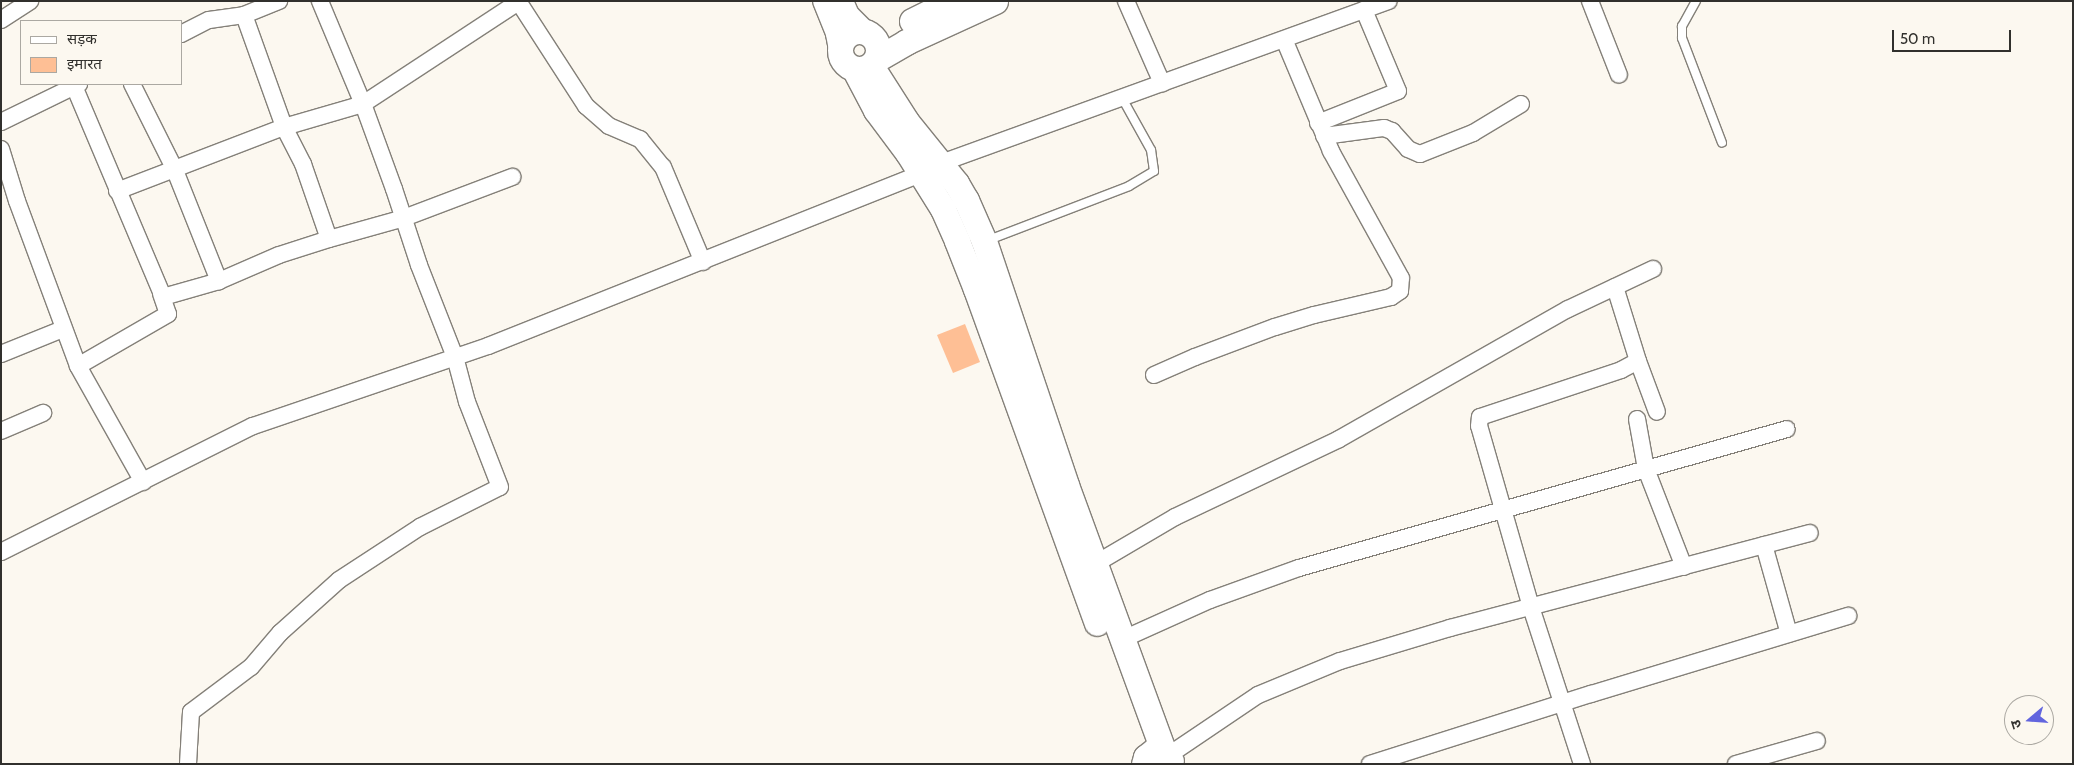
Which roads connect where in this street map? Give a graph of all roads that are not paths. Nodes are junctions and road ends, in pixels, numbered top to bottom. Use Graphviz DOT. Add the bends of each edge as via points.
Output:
graph roads {
  1 [pos="30,1"];
  2 [pos="279,1"];
  3 [pos="320,1"];
  4 [pos="824,1"];
  5 [pos="842,1"];
  6 [pos="952,1"];
  7 [pos="995,1"];
  8 [pos="1126,1"];
  9 [pos="1390,1"];
  10 [pos="1590,1"];
  11 [pos="1696,1"];
  12 [pos="518,2"];
  13 [pos="1364,10"];
  14 [pos="244,15"];
  15 [pos="1,20"];
  16 [pos="867,33"];
  17 [pos="182,34"];
  18 [pos="1284,39"];
  19 [pos="861,61"];
  20 [pos="1619,75"];
  21 [pos="1162,83"];
  22 [pos="76,85"];
  23 [pos="132,85"];
  24 [pos="1122,98"];
  25 [pos="363,104"];
  26 [pos="1521,104"];
  27 [pos="1,122"];
  28 [pos="284,127"];
  29 [pos="1321,129"];
  30 [pos="1722,143"];
  31 [pos="2,154"];
  32 [pos="174,168"];
  33 [pos="931,169"];
  34 [pos="512,177"];
  35 [pos="117,191"];
  36 [pos="404,218"];
  37 [pos="329,239"];
  38 [pos="984,241"];
  39 [pos="703,262"];
  40 [pos="1653,268"];
  41 [pos="219,281"];
  42 [pos="1615,287"];
  43 [pos="161,294"];
  44 [pos="63,329"];
  45 [pos="1,354"];
  46 [pos="455,358"];
  47 [pos="1638,361"];
  48 [pos="78,366"];
  49 [pos="1154,375"];
  50 [pos="1657,412"];
  51 [pos="43,413"];
  52 [pos="1637,419"];
  53 [pos="1787,429"];
  54 [pos="1,431"];
  55 [pos="1646,469"];
  56 [pos="143,482"];
  57 [pos="1504,509"];
  58 [pos="1810,534"];
  59 [pos="1764,545"];
  60 [pos="1,552"];
  61 [pos="1095,564"];
  62 [pos="1684,567"];
  63 [pos="1531,607"];
  64 [pos="1848,616"];
  65 [pos="1789,634"];
  66 [pos="1121,640"];
  67 [pos="1563,703"];
  68 [pos="1817,741"];
  69 [pos="1154,759"];
  70 [pos="1380,762"];
  71 [pos="188,764"];
  72 [pos="1582,764"];
  73 [pos="1736,764"];
  1 -- 15 [label="street"];
  2 -- 14 [label="street"];
  3 -- 25 [label="street"];
  4 -- 19 [label="street" via="837,34"];
  5 -- 16 [label="street" via="848,15"];
  6 -- 16 [label="main road" via="894,29"];
  7 -- 19 [label="main road"];
  8 -- 21 [label="street"];
  9 -- 13 [label="street"];
  10 -- 20 [label="street"];
  11 -- 30 [label="lane" via="1682,26 1682,38"];
  12 -- 25 [label="street"];
  12 -- 39 [label="street" via="586,106 609,126 640,139 663,166"];
  13 -- 18 [label="street"];
  13 -- 29 [label="street" via="1398,91"];
  14 -- 17 [label="street" via="209,20"];
  14 -- 28 [label="street"];
  16 -- 19 [label="main road" via="877,42 879,50"];
  16 -- 19 [label="main road" via="855,31 842,42"];
  18 -- 21 [label="street"];
  18 -- 29 [label="street"];
  19 -- 33 [label="main road" via="876,110"];
  21 -- 24 [label="street"];
  22 -- 27 [label="street"];
  22 -- 35 [label="street"];
  23 -- 32 [label="street"];
  24 -- 33 [label="street"];
  24 -- 38 [label="lane" via="1151,150 1154,171 1128,186"];
  25 -- 28 [label="street"];
  25 -- 36 [label="street"];
  26 -- 29 [label="street" via="1474,133 1420,154 1408,149 1392,131 1384,128"];
  28 -- 32 [label="street"];
  28 -- 37 [label="street" via="303,164"];
  29 -- 49 [label="street" via="1401,278 1400,291 1391,297 1275,327"];
  31 -- 44 [label="street"];
  32 -- 35 [label="street"];
  32 -- 41 [label="street"];
  33 -- 38 [label="main road" via="966,200"];
  33 -- 39 [label="street"];
  33 -- 69 [label="main road" via="1113,667"];
  34 -- 36 [label="street"];
  35 -- 43 [label="street"];
  36 -- 37 [label="street"];
  36 -- 46 [label="street"];
  37 -- 41 [label="street" via="280,255"];
  38 -- 61 [label="main road"];
  39 -- 46 [label="street"];
  40 -- 42 [label="street"];
  41 -- 43 [label="street" via="163,297"];
  42 -- 47 [label="street"];
  42 -- 61 [label="street" via="1568,309 1339,439 1175,517"];
  43 -- 48 [label="street" via="168,314"];
  44 -- 45 [label="street"];
  44 -- 48 [label="street"];
  46 -- 56 [label="street" via="253,426"];
  46 -- 71 [label="street" via="467,402 500,487 420,527 339,580 280,633 251,667 191,712"];
  47 -- 50 [label="street"];
  47 -- 57 [label="street" via="1621,370 1480,417 1479,426"];
  48 -- 56 [label="street"];
  51 -- 54 [label="street"];
  52 -- 55 [label="street"];
  53 -- 55 [label="street"];
  55 -- 57 [label="street"];
  55 -- 62 [label="street"];
  56 -- 60 [label="street"];
  57 -- 63 [label="street"];
  57 -- 66 [label="street" via="1299,568 1210,600"];
  58 -- 59 [label="street"];
  59 -- 62 [label="street"];
  59 -- 65 [label="street"];
  61 -- 66 [label="main road"];
  62 -- 63 [label="street"];
  63 -- 67 [label="street"];
  63 -- 69 [label="street" via="1340,661 1258,695"];
  64 -- 65 [label="street"];
  65 -- 67 [label="street"];
  66 -- 69 [label="main road"];
  67 -- 70 [label="street"];
  67 -- 72 [label="street"];
  68 -- 73 [label="street"];
}
